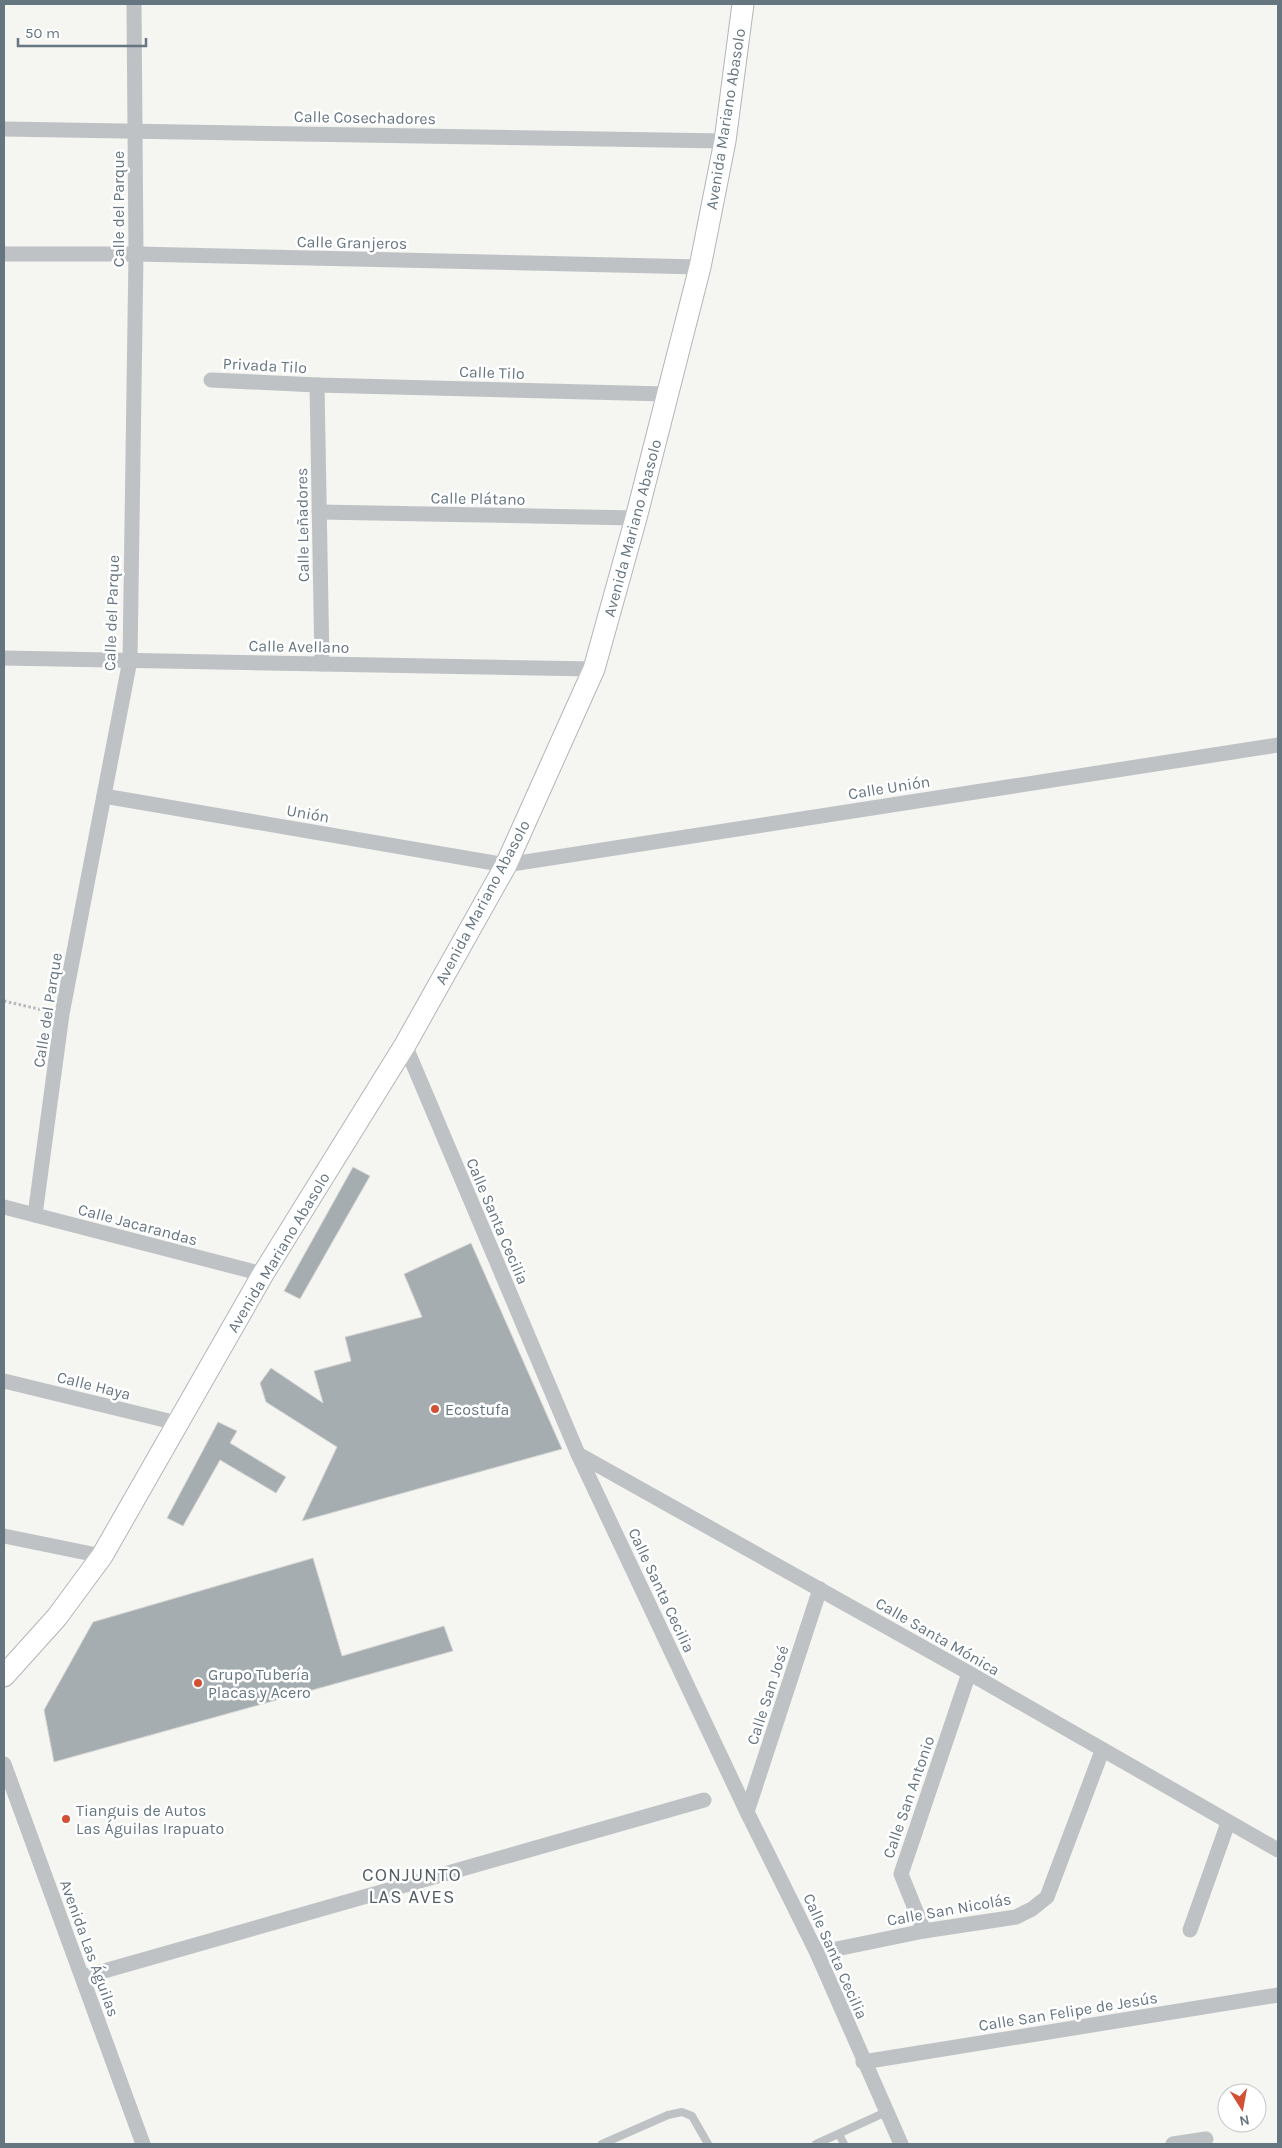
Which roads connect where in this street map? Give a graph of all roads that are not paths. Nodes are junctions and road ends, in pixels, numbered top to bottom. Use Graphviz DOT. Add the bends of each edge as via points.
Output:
graph roads {
  1 [pos="134,4"];
  2 [pos="743,4"];
  3 [pos="4,129"];
  4 [pos="136,131"];
  5 [pos="726,141"];
  6 [pos="4,254"];
  7 [pos="136,254"];
  8 [pos="700,267"];
  9 [pos="211,380"];
  10 [pos="316,385"];
  11 [pos="666,394"];
  12 [pos="319,512"];
  13 [pos="636,518"];
  14 [pos="4,658"];
  15 [pos="130,660"];
  16 [pos="322,664"];
  17 [pos="594,669"];
  18 [pos="1278,744"];
  19 [pos="104,796"];
  20 [pos="506,865"];
  21 [pos="405,1045"];
  22 [pos="4,1207"];
  23 [pos="35,1215"];
  24 [pos="263,1274"];
  25 [pos="4,1381"];
  26 [pos="177,1423"];
  27 [pos="578,1454"];
  28 [pos="4,1536"];
  29 [pos="102,1556"];
  30 [pos="820,1590"];
  31 [pos="969,1673"];
  32 [pos="4,1676"];
  33 [pos="1102,1751"];
  34 [pos="4,1764"];
  35 [pos="704,1800"];
  36 [pos="747,1812"];
  37 [pos="1228,1823"];
  38 [pos="1278,1850"];
  39 [pos="1190,1930"];
  40 [pos="924,1931"];
  41 [pos="817,1953"];
  42 [pos="83,1977"];
  43 [pos="1278,1997"];
  44 [pos="863,2062"];
  45 [pos="886,2112"];
  46 [pos="839,2134"];
  47 [pos="1206,2139"];
  48 [pos="143,2144"];
  49 [pos="602,2144"];
  50 [pos="708,2144"];
  51 [pos="816,2144"];
  52 [pos="844,2144"];
  53 [pos="901,2144"];
  54 [pos="1173,2144"];
  1 -- 4 [label="street, Calle del Parque"];
  2 -- 5 [label="street, Avenida Mariano Abasolo"];
  3 -- 4 [label="street, Calle Cosechadores"];
  4 -- 5 [label="street, Calle Cosechadores"];
  4 -- 7 [label="street, Calle del Parque"];
  5 -- 8 [label="street, Avenida Mariano Abasolo"];
  6 -- 7 [label="street, Calle Granjeros"];
  7 -- 8 [label="street, Calle Granjeros"];
  7 -- 15 [label="street, Calle del Parque"];
  8 -- 11 [label="street, Avenida Mariano Abasolo"];
  9 -- 10 [label="street, Privada Tilo"];
  10 -- 11 [label="street, Calle Tilo"];
  10 -- 12 [label="street, Calle Leñadores"];
  11 -- 13 [label="street, Avenida Mariano Abasolo"];
  12 -- 13 [label="street, Calle Plátano"];
  12 -- 16 [label="street, Calle Leñadores"];
  13 -- 17 [label="street, Avenida Mariano Abasolo"];
  14 -- 15 [label="street, Calle Avellano"];
  15 -- 16 [label="street, Calle Avellano"];
  15 -- 19 [label="street, Calle del Parque"];
  16 -- 17 [label="street, Calle Avellano"];
  17 -- 20 [label="street, Avenida Mariano Abasolo"];
  18 -- 20 [label="street, Calle Unión"];
  19 -- 20 [label="street, Unión"];
  19 -- 23 [label="street, Calle del Parque" via="62,1014"];
  20 -- 21 [label="street, Avenida Mariano Abasolo"];
  21 -- 24 [label="street, Avenida Mariano Abasolo"];
  21 -- 27 [label="street, Calle Santa Cecilia"];
  22 -- 23 [label="street, Calle Jacarandas"];
  23 -- 24 [label="street, Calle Jacarandas"];
  24 -- 26 [label="street, Avenida Mariano Abasolo"];
  25 -- 26 [label="street, Calle Haya"];
  26 -- 29 [label="street, Avenida Mariano Abasolo"];
  27 -- 30 [label="street, Calle Santa Mónica"];
  27 -- 36 [label="street, Calle Santa Cecilia"];
  28 -- 29 [label="street"];
  29 -- 32 [label="street, Avenida Mariano Abasolo" via="57,1617"];
  30 -- 31 [label="street, Calle Santa Mónica"];
  30 -- 36 [label="street, Calle San José"];
  31 -- 33 [label="street, Calle Santa Mónica"];
  31 -- 40 [label="street, Calle San Antonio" via="900,1874"];
  33 -- 37 [label="street, Calle Santa Mónica"];
  33 -- 40 [label="street, Calle San Nicolás" via="1047,1897 1016,1917"];
  34 -- 42 [label="street, Avenida Las Águilas"];
  35 -- 42 [label="street"];
  36 -- 41 [label="street, Calle Santa Cecilia"];
  37 -- 38 [label="street, Calle Santa Mónica"];
  37 -- 39 [label="street"];
  40 -- 41 [label="street, Calle San Nicolás"];
  41 -- 44 [label="street, Calle Santa Cecilia"];
  42 -- 48 [label="street, Avenida Las Águilas"];
  43 -- 44 [label="street, Calle San Felipe de Jesús"];
  44 -- 45 [label="street, Calle Santa Cecilia"];
  45 -- 46 [label="lane"];
  45 -- 53 [label="street, Calle Santa Cecilia"];
  46 -- 51 [label="lane"];
  46 -- 52 [label="lane"];
  47 -- 54 [label="street"];
  49 -- 50 [label="lane" via="682,2112 692,2116"];
}
